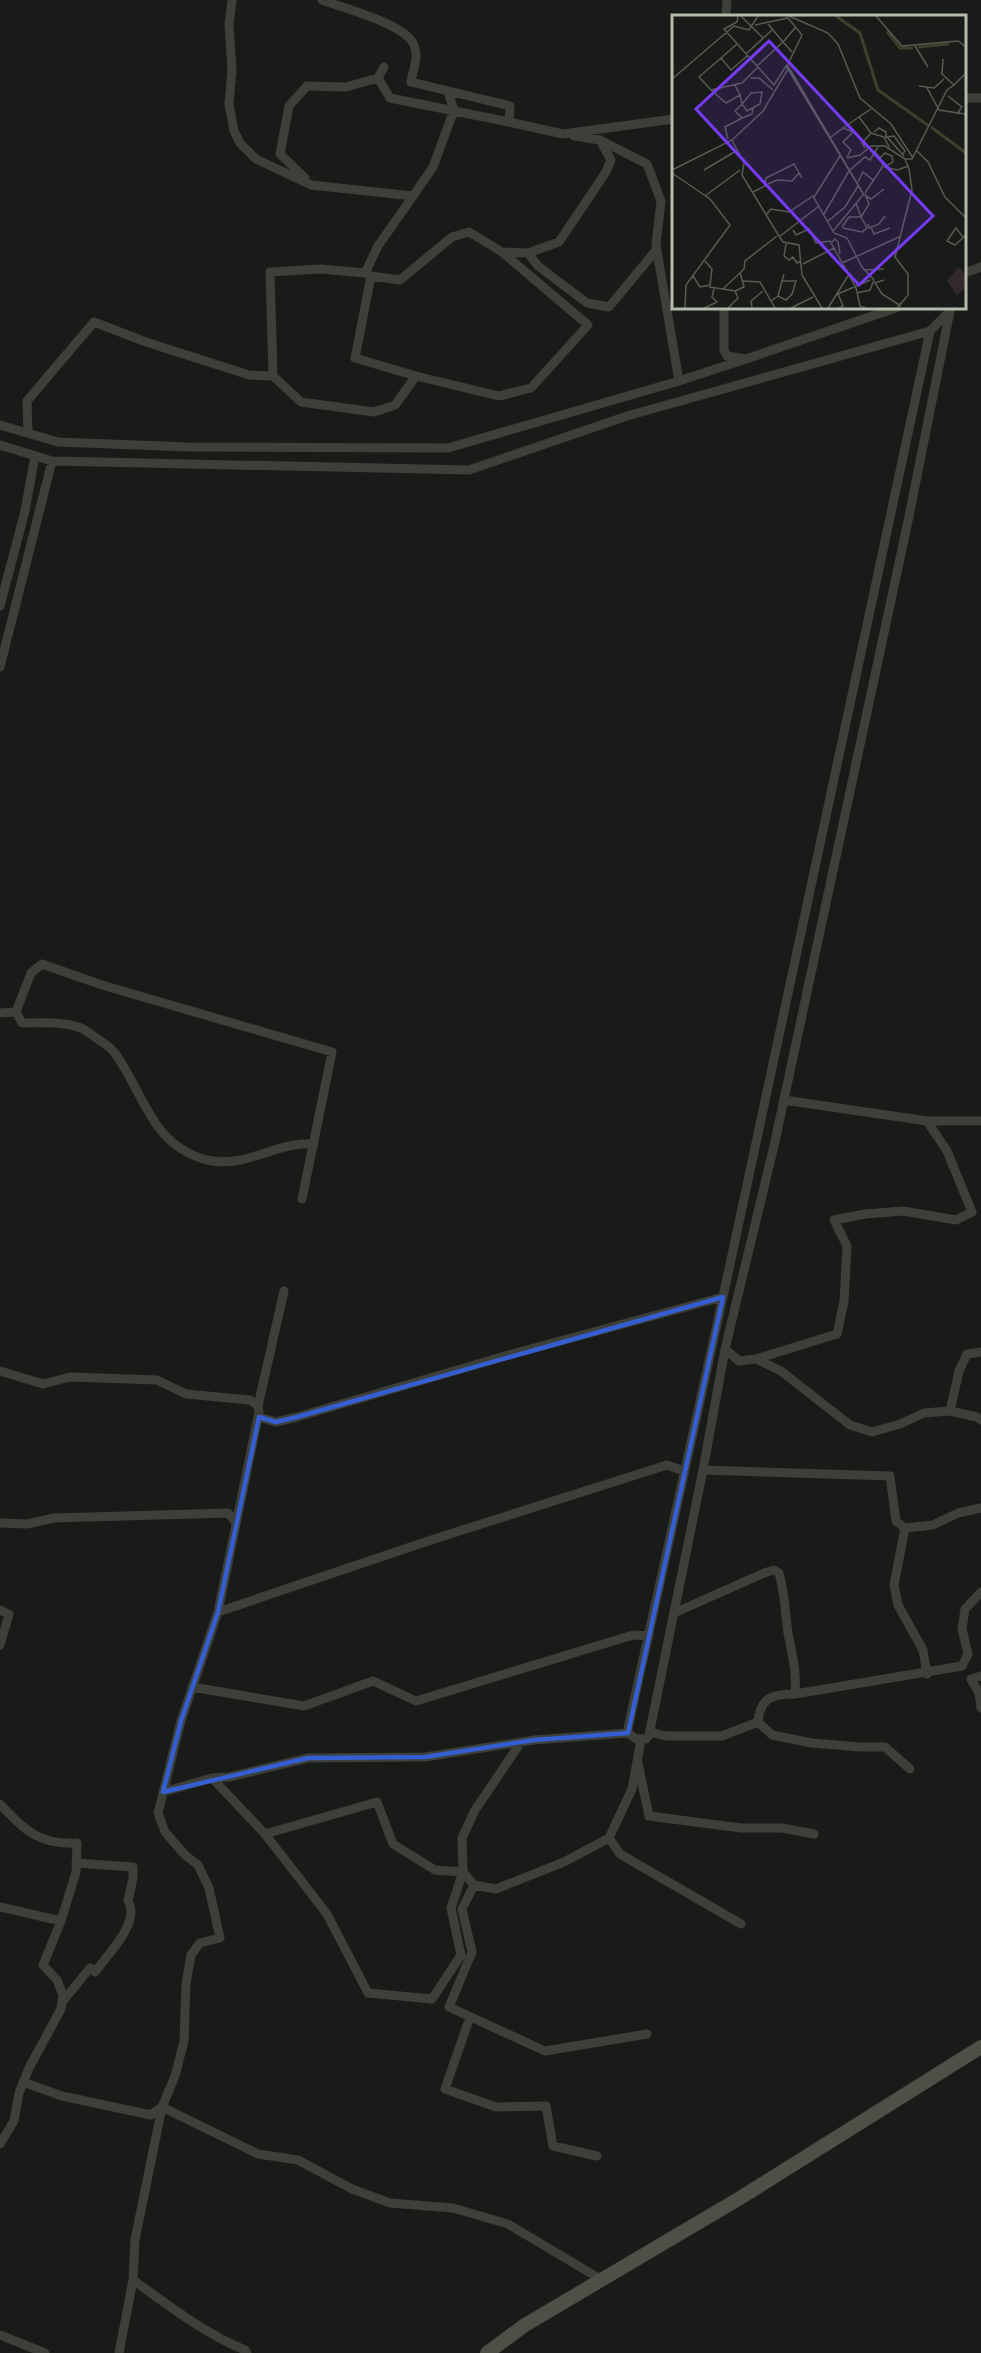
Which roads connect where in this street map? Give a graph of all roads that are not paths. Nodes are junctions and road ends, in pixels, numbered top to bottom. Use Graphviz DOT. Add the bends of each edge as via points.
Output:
graph roads {
  1 [pos="232,0"];
  2 [pos="322,0"];
  3 [pos="727,0"];
  4 [pos="726,15"];
  5 [pos="384,67"];
  6 [pos="378,78"];
  7 [pos="448,92"];
  8 [pos="454,110"];
  9 [pos="672,119"];
  10 [pos="509,122"];
  11 [pos="563,134"];
  12 [pos="600,140"];
  13 [pos="311,185"];
  14 [pos="413,196"];
  15 [pos="657,249"];
  16 [pos="502,252"];
  17 [pos="528,253"];
  18 [pos="981,267"];
  19 [pos="966,272"];
  20 [pos="368,274"];
  21 [pos="724,309"];
  22 [pos="893,309"];
  23 [pos="950,309"];
  24 [pos="930,331"];
  25 [pos="746,359"];
  26 [pos="273,376"];
  27 [pos="416,376"];
  28 [pos="679,381"];
  29 [pos="0,425"];
  30 [pos="28,433"];
  31 [pos="0,445"];
  32 [pos="35,456"];
  33 [pos="52,461"];
  34 [pos="5,568"];
  35 [pos="0,606"];
  36 [pos="0,667"];
  37 [pos="16,1012"];
  38 [pos="0,1013"];
  39 [pos="784,1100"];
  40 [pos="927,1121"];
  41 [pos="981,1121"];
  42 [pos="314,1144"];
  43 [pos="302,1199"];
  44 [pos="284,1291"];
  45 [pos="723,1297"];
  46 [pos="725,1349"];
  47 [pos="981,1352"];
  48 [pos="756,1359"];
  49 [pos="0,1371"];
  50 [pos="258,1406"];
  51 [pos="950,1411"];
  52 [pos="259,1417"];
  53 [pos="981,1420"];
  54 [pos="704,1470"];
  55 [pos="684,1471"];
  56 [pos="981,1508"];
  57 [pos="236,1522"];
  58 [pos="0,1523"];
  59 [pos="905,1528"];
  60 [pos="981,1592"];
  61 [pos="0,1610"];
  62 [pos="218,1612"];
  63 [pos="674,1613"];
  64 [pos="649,1635"];
  65 [pos="0,1645"];
  66 [pos="927,1674"];
  67 [pos="981,1676"];
  68 [pos="192,1687"];
  69 [pos="795,1694"];
  70 [pos="981,1708"];
  71 [pos="758,1722"];
  72 [pos="650,1732"];
  73 [pos="628,1733"];
  74 [pos="641,1740"];
  75 [pos="520,1742"];
  76 [pos="637,1758"];
  77 [pos="910,1769"];
  78 [pos="212,1778"];
  79 [pos="163,1792"];
  80 [pos="0,1804"];
  81 [pos="265,1834"];
  82 [pos="814,1834"];
  83 [pos="609,1838"];
  84 [pos="76,1863"];
  85 [pos="463,1872"];
  86 [pos="474,1886"];
  87 [pos="0,1907"];
  88 [pos="62,1921"];
  89 [pos="741,1924"];
  90 [pos="63,2001"];
  91 [pos="470,2017"];
  92 [pos="647,2034"];
  93 [pos="981,2047"];
  94 [pos="23,2082"];
  95 [pos="162,2107"];
  96 [pos="0,2144"];
  97 [pos="597,2156"];
  98 [pos="133,2280"];
  99 [pos="602,2280"];
  100 [pos="0,2335"];
  101 [pos="43,2353"];
  102 [pos="119,2353"];
  103 [pos="247,2353"];
  104 [pos="487,2353"];
  1 -- 13 [label="street" via="229,104 234,131 256,159"];
  2 -- 7 [label="street" via="393,25 414,43 417,56 411,82"];
  3 -- 4 [label="street"];
  5 -- 6 [label="street"];
  6 -- 8 [label="street" via="390,98"];
  6 -- 13 [label="street" via="346,87 307,86 289,106 280,154"];
  7 -- 8 [label="street"];
  7 -- 10 [label="street" via="510,106"];
  8 -- 10 [label="street"];
  8 -- 14 [label="street" via="433,167"];
  9 -- 11 [label="street"];
  10 -- 11 [label="street"];
  11 -- 12 [label="street"];
  12 -- 15 [label="street" via="647,164 661,201"];
  12 -- 17 [label="street" via="611,160 606,172 559,242"];
  13 -- 14 [label="street"];
  14 -- 20 [label="street" via="378,246"];
  15 -- 17 [label="street" via="609,307 587,303 538,266"];
  15 -- 28 [label="street"];
  16 -- 17 [label="street"];
  16 -- 20 [label="street" via="469,232 452,237 400,280"];
  16 -- 27 [label="street" via="588,325 531,388 499,396"];
  18 -- 19 [label="street"];
  20 -- 26 [label="street" via="321,269 270,272"];
  20 -- 27 [label="street" via="355,358"];
  21 -- 25 [label="street" via="724,351 727,356"];
  22 -- 25 [label="street"];
  23 -- 24 [label="street"];
  23 -- 39 [label="street"];
  24 -- 33 [label="street" via="627,416 469,470"];
  24 -- 45 [label="street"];
  25 -- 28 [label="street"];
  26 -- 27 [label="street" via="301,402 374,412 395,405"];
  26 -- 30 [label="street" via="249,375 94,322 27,401"];
  28 -- 30 [label="street" via="448,448 58,442"];
  29 -- 30 [label="street"];
  31 -- 32 [label="street"];
  32 -- 33 [label="street"];
  32 -- 34 [label="street" via="25,511"];
  33 -- 36 [label="street"];
  34 -- 35 [label="street"];
  37 -- 38 [label="street"];
  37 -- 42 [label="street" via="22,1023 81,1028 113,1051 155,1124 180,1148 227,1163 299,1143"];
  37 -- 42 [label="street" via="31,973 42,964 332,1052"];
  39 -- 40 [label="street"];
  39 -- 46 [label="street"];
  40 -- 41 [label="street"];
  40 -- 48 [label="street" via="947,1151 972,1212 956,1220 903,1211 834,1220 847,1246 844,1302 837,1334"];
  42 -- 43 [label="street"];
  44 -- 50 [label="street"];
  45 -- 52 [label="street" via="297,1417 276,1422"];
  45 -- 55 [label="street"];
  46 -- 48 [label="street" via="739,1361"];
  46 -- 54 [label="street"];
  47 -- 51 [label="street" via="967,1354"];
  48 -- 51 [label="street" via="781,1371 850,1425 872,1432 924,1413"];
  49 -- 50 [label="street" via="43,1384 70,1377 157,1380 186,1394 250,1400"];
  50 -- 52 [label="street"];
  51 -- 53 [label="street"];
  52 -- 57 [label="street"];
  54 -- 59 [label="street" via="890,1476 896,1521"];
  54 -- 63 [label="street"];
  55 -- 62 [label="street" via="668,1465"];
  55 -- 64 [label="street"];
  56 -- 59 [label="street" via="933,1525"];
  57 -- 58 [label="street" via="228,1513 190,1512"];
  57 -- 62 [label="street"];
  59 -- 66 [label="street" via="894,1585 898,1605 923,1650"];
  60 -- 66 [label="street" via="965,1609 962,1629 968,1654 962,1666"];
  61 -- 65 [label="street" via="9,1614"];
  62 -- 68 [label="street"];
  63 -- 69 [label="street" via="764,1573 779,1573 797,1674"];
  63 -- 72 [label="street"];
  64 -- 68 [label="street" via="633,1635 416,1701 373,1680 304,1706"];
  64 -- 73 [label="street"];
  66 -- 69 [label="street"];
  67 -- 70 [label="street" via="971,1679"];
  68 -- 79 [label="street"];
  69 -- 71 [label="street" via="779,1694 764,1701"];
  71 -- 72 [label="street" via="722,1736 666,1736"];
  71 -- 77 [label="street" via="772,1735 782,1737 822,1744 885,1746"];
  72 -- 74 [label="street"];
  73 -- 74 [label="street"];
  73 -- 75 [label="street"];
  74 -- 76 [label="street"];
  75 -- 78 [label="street" via="425,1756 308,1758"];
  75 -- 85 [label="street" via="475,1810 462,1838"];
  76 -- 82 [label="street" via="649,1816"];
  76 -- 83 [label="street" via="632,1789"];
  78 -- 79 [label="street"];
  78 -- 81 [label="street"];
  79 -- 95 [label="street" via="158,1813 165,1832 198,1865 209,1888 220,1938 200,1943 191,1955 184,2041"];
  80 -- 84 [label="street" via="27,1831 55,1844 77,1843"];
  81 -- 85 [label="street" via="377,1802 393,1844 435,1870"];
  81 -- 85 [label="street" via="327,1914 368,1993 432,1999 461,1955 451,1908"];
  83 -- 86 [label="street" via="564,1862 496,1889"];
  83 -- 89 [label="street" via="620,1854"];
  84 -- 88 [label="street"];
  84 -- 90 [label="street" via="133,1867 128,1901 131,1922 95,1972 90,1968"];
  85 -- 86 [label="street"];
  86 -- 91 [label="street" via="462,1909 472,1952 449,2007"];
  87 -- 88 [label="street"];
  88 -- 90 [label="street" via="43,1965 57,1980"];
  90 -- 94 [label="street"];
  91 -- 92 [label="street" via="545,2051"];
  91 -- 97 [label="street" via="445,2089 496,2107 546,2106 552,2146"];
  93 -- 99 [label="street"];
  94 -- 95 [label="street" via="62,2096 151,2115"];
  94 -- 96 [label="street" via="14,2121"];
  95 -- 98 [label="street" via="135,2240"];
  95 -- 99 [label="street" via="258,2154 298,2160 352,2189 390,2203 453,2208 508,2224"];
  98 -- 102 [label="street"];
  98 -- 103 [label="street"];
  99 -- 104 [label="street" via="525,2325"];
  100 -- 101 [label="street"];
}
